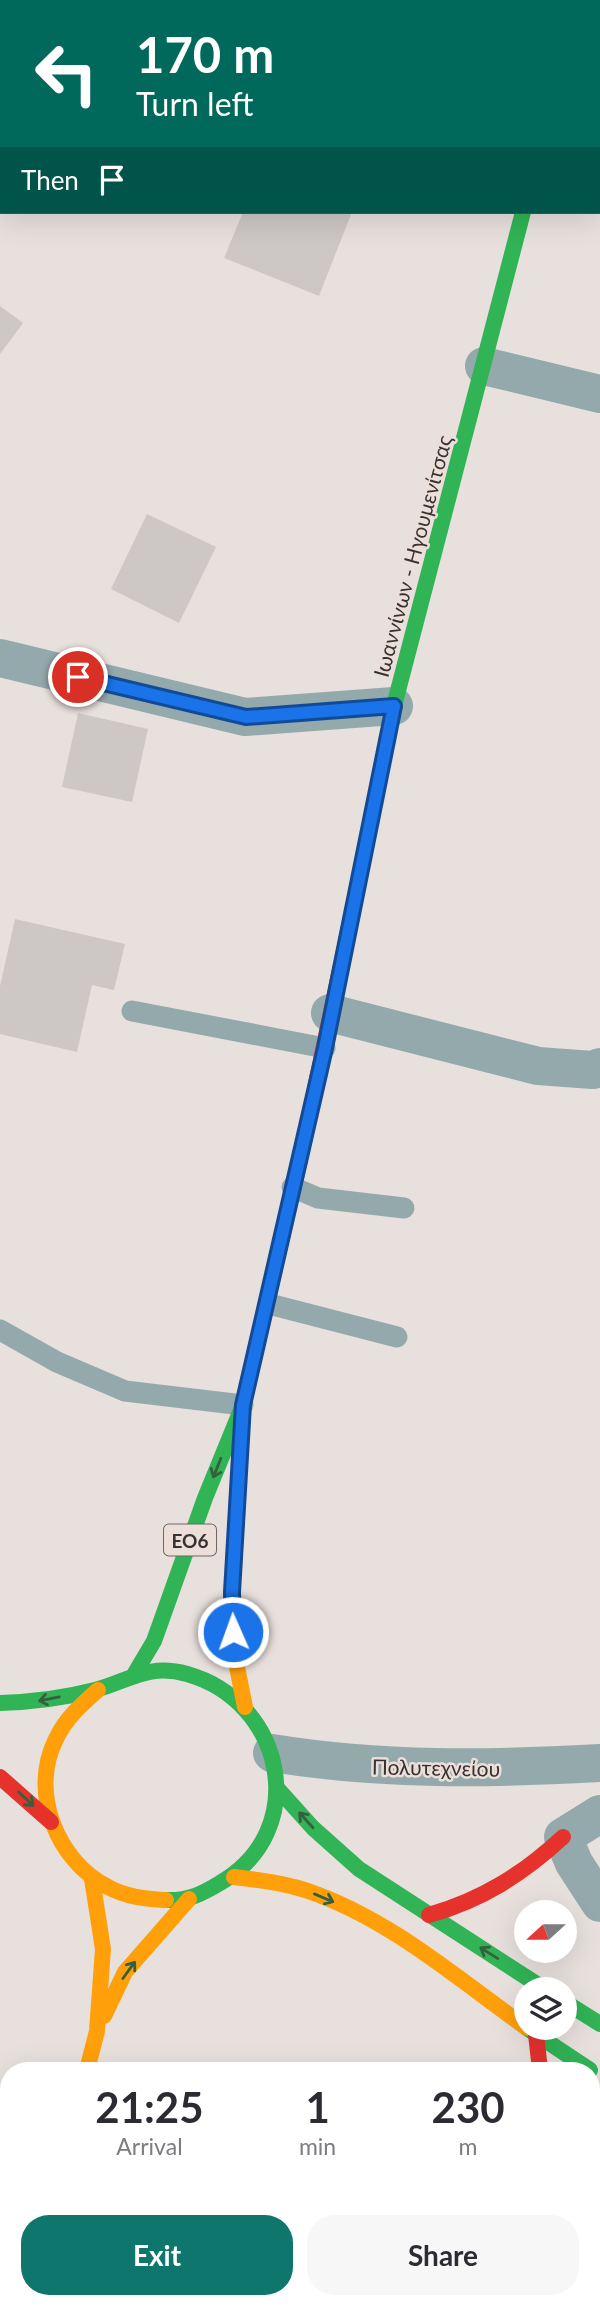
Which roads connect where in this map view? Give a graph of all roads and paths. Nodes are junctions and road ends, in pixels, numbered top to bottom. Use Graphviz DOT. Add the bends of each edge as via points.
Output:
graph roads {
  1 [pos="522,214"];
  2 [pos="484,366"];
  3 [pos="600,394"];
  4 [pos="0,659"];
  5 [pos="394,706"];
  6 [pos="132,1011"];
  7 [pos="327,1031"];
  8 [pos="600,1067"];
  9 [pos="292,1187"];
  10 [pos="404,1208"];
  11 [pos="269,1304"];
  12 [pos="0,1330"];
  13 [pos="397,1337"];
  14 [pos="243,1405"];
  15 [pos="135,1674"];
  16 [pos="98,1690"];
  17 [pos="0,1703"];
  18 [pos="245,1707"];
  19 [pos="600,1763"];
  20 [pos="274,1771"];
  21 [pos="0,1777"];
  22 [pos="600,1814"];
  23 [pos="51,1822"];
  24 [pos="563,1837"];
  25 [pos="234,1877"];
  26 [pos="92,1880"];
  27 [pos="189,1899"];
  28 [pos="600,1903"];
  29 [pos="429,1915"];
  30 [pos="526,1977"];
  31 [pos="577,2010"];
  32 [pos="514,2019"];
  33 [pos="600,2024"];
  34 [pos="97,2031"];
  35 [pos="532,2040"];
  36 [pos="545,2040"];
  37 [pos="89,2062"];
  38 [pos="538,2062"];
  39 [pos="578,2062"];
  1 -- 2 [label="main road, Ιωαννίνων - Ηγουμενίτσας / ΕΟ6"];
  2 -- 3 [label="street"];
  2 -- 5 [label="main road, Ιωαννίνων - Ηγουμενίτσας / ΕΟ6"];
  4 -- 5 [label="street" via="246,717"];
  5 -- 7 [label="main road, Ιωαννίνων - Ηγουμενίτσας / ΕΟ6"];
  6 -- 7 [label="lane"];
  7 -- 8 [label="street" via="538,1066"];
  7 -- 9 [label="main road, Ιωαννίνων - Ηγουμενίτσας / ΕΟ6"];
  9 -- 10 [label="lane" via="318,1198"];
  9 -- 11 [label="main road, Ιωαννίνων - Ηγουμενίτσας / ΕΟ6"];
  11 -- 13 [label="lane"];
  11 -- 14 [label="main road, Ιωαννίνων - Ηγουμενίτσας / ΕΟ6"];
  12 -- 14 [label="lane" via="57,1363 125,1391"];
  14 -- 15 [label="main road, Ιωαννίνων - Ηγουμενίτσας / ΕΟ6, one-way" via="154,1641"];
  14 -- 18 [label="main road, Ιωαννίνων - Ηγουμενίτσας / ΕΟ6" via="232,1592 234,1652"];
  15 -- 16 [label="main road, ΕΟ6"];
  15 -- 18 [label="main road, ΕΟ6" via="187,1675 213,1683"];
  16 -- 17 [label="main road, one-way" via="32,1703"];
  16 -- 23 [label="main road, ΕΟ6" via="70,1715 52,1748 45,1785"];
  18 -- 20 [label="main road, ΕΟ6" via="262,1729"];
  19 -- 20 [label="street, Πολυτεχνείου" via="439,1769 334,1763"];
  20 -- 25 [label="main road, ΕΟ6" via="271,1822 257,1852"];
  29 -- 20 [label="main road, one-way" via="359,1869 313,1828"];
  21 -- 23 [label="main road, one-way"];
  22 -- 24 [label="street"];
  23 -- 26 [label="main road, ΕΟ6" via="67,1854"];
  24 -- 28 [label="street"];
  24 -- 29 [label="main road" via="530,1870 498,1890 462,1907"];
  25 -- 27 [label="main road, ΕΟ6"];
  25 -- 32 [label="main road, one-way" via="308,1891 348,1908"];
  26 -- 27 [label="main road, ΕΟ6" via="138,1900"];
  26 -- 34 [label="main road, ΕΟ6" via="103,1949"];
  34 -- 27 [label="main road, ΕΟ6, one-way" via="125,1972"];
  30 -- 29 [label="main road, one-way"];
  31 -- 33 [label="main road"];
  34 -- 37 [label="main road, ΕΟ6"];
  35 -- 38 [label="main road"];
  36 -- 39 [label="main road"];
}
